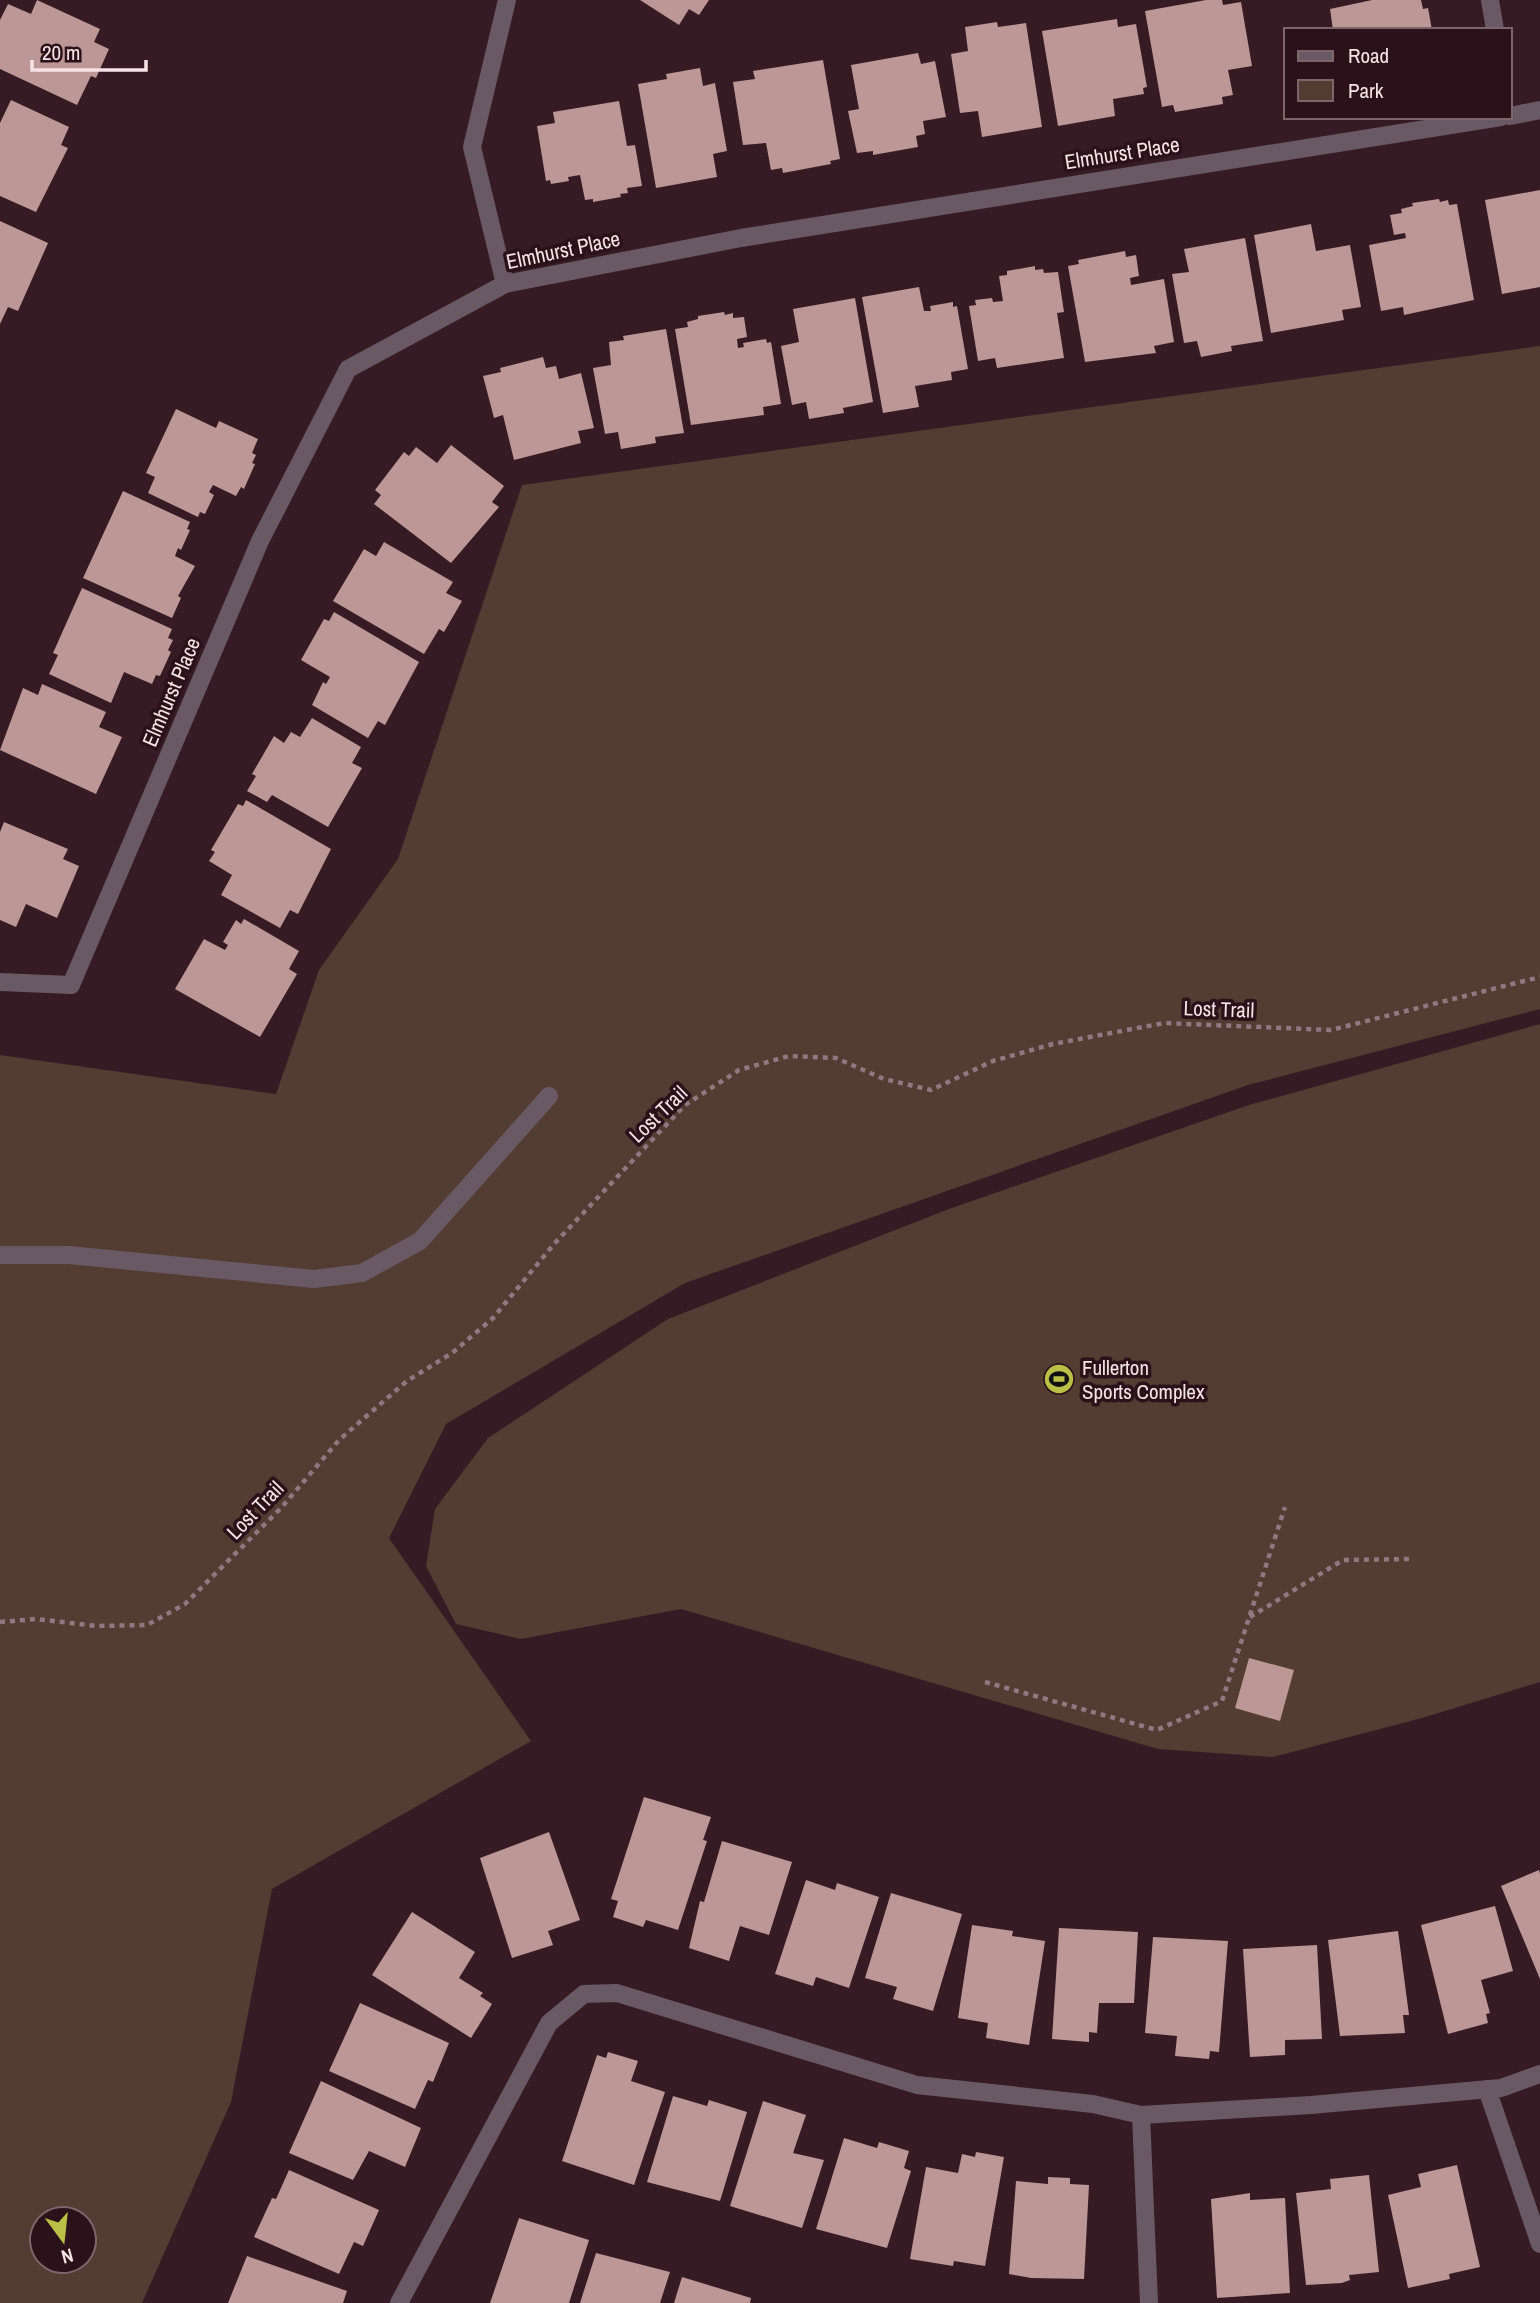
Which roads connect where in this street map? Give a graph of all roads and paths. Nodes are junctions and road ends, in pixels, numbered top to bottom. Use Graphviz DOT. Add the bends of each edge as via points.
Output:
graph roads {
  1 [pos="507,0"];
  2 [pos="1490,0"];
  3 [pos="1495,28"];
  4 [pos="1540,110"];
  5 [pos="1512,115"];
  6 [pos="1488,119"];
  7 [pos="505,284"];
  8 [pos="1540,977"];
  9 [pos="0,982"];
  10 [pos="549,1096"];
  11 [pos="0,1255"];
  12 [pos="1285,1507"];
  13 [pos="1409,1559"];
  14 [pos="1249,1618"];
  15 [pos="0,1622"];
  16 [pos="985,1682"];
  17 [pos="1540,2074"];
  18 [pos="1487,2089"];
  19 [pos="1141,2115"];
  20 [pos="1540,2244"];
  21 [pos="399,2303"];
  22 [pos="1149,2303"];
  1 -- 7 [label="street" via="472,147"];
  2 -- 3 [label="street"];
  4 -- 5 [label="street"];
  6 -- 7 [label="street, Elmhurst Place" via="741,238"];
  7 -- 9 [label="street, Elmhurst Place" via="348,369 260,541 71,985"];
  8 -- 15 [label="path, Lost Trail" via="1331,1030 1164,1023 993,1061 932,1090 884,1079 836,1058 789,1056 739,1070 685,1105 554,1244 493,1318 452,1353 407,1381 339,1440 282,1507 185,1604 147,1625 97,1626 36,1619"];
  10 -- 11 [label="street" via="420,1241 362,1273 314,1279 69,1255"];
  12 -- 14 [label="path"];
  13 -- 14 [label="path" via="1343,1560"];
  14 -- 16 [label="path" via="1222,1701 1157,1730"];
  17 -- 18 [label="street"];
  18 -- 19 [label="street"];
  18 -- 20 [label="street"];
  19 -- 21 [label="street" via="1093,2104 917,2085 618,1993 584,1994 549,2023"];
  19 -- 22 [label="street"];
}
